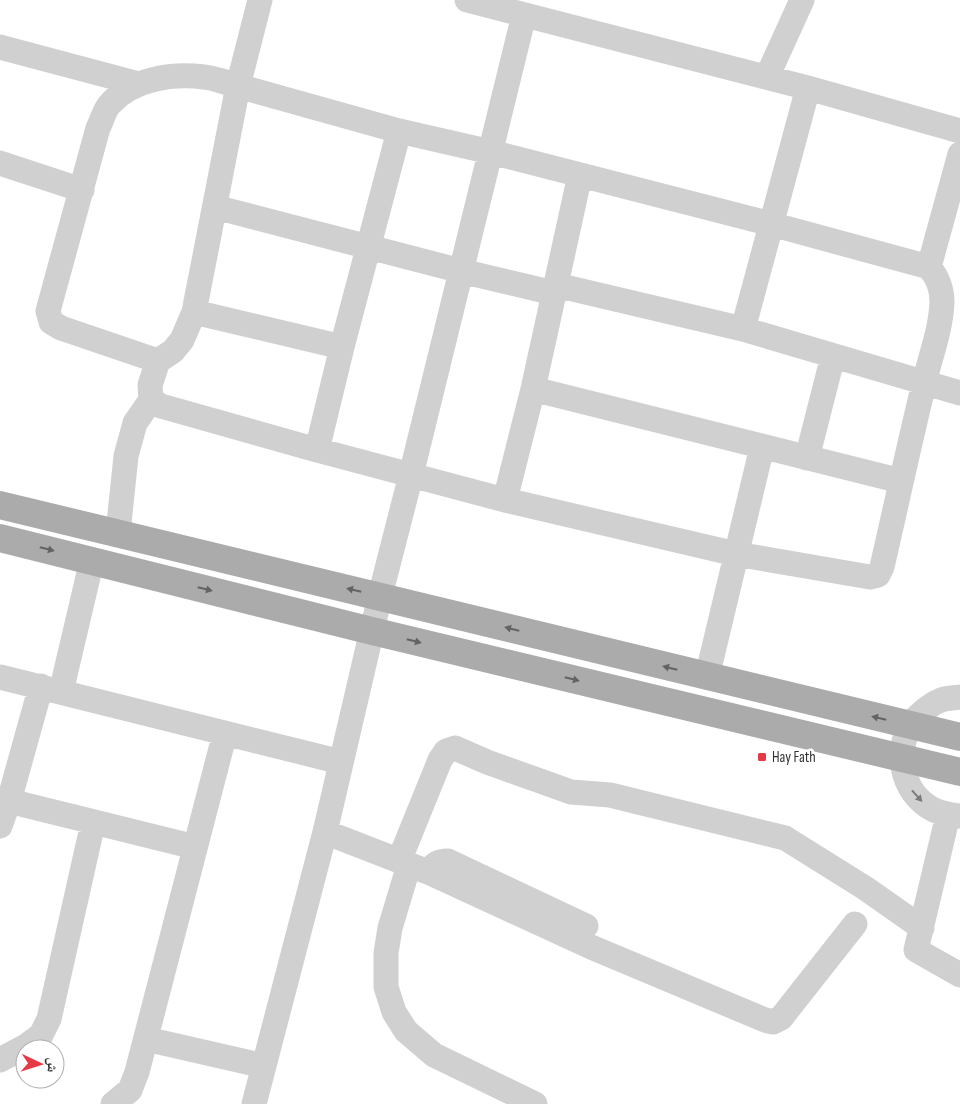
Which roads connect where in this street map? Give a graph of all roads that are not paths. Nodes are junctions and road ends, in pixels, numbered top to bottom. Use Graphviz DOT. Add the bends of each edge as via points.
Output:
graph roads {
  1 [pos="260,0"];
  2 [pos="467,0"];
  3 [pos="802,0"];
  4 [pos="524,15"];
  5 [pos="0,47"];
  6 [pos="768,77"];
  7 [pos="139,84"];
  8 [pos="238,86"];
  9 [pos="808,88"];
  10 [pos="399,131"];
  11 [pos="960,131"];
  12 [pos="491,152"];
  13 [pos="960,154"];
  14 [pos="0,162"];
  15 [pos="580,175"];
  16 [pos="82,190"];
  17 [pos="215,207"];
  18 [pos="770,224"];
  19 [pos="368,247"];
  20 [pos="929,267"];
  21 [pos="461,272"];
  22 [pos="555,289"];
  23 [pos="194,312"];
  24 [pos="743,329"];
  25 [pos="342,347"];
  26 [pos="833,356"];
  27 [pos="158,361"];
  28 [pos="924,383"];
  29 [pos="533,389"];
  30 [pos="960,393"];
  31 [pos="151,400"];
  32 [pos="762,447"];
  33 [pos="316,450"];
  34 [pos="807,458"];
  35 [pos="411,474"];
  36 [pos="901,481"];
  37 [pos="505,500"];
  38 [pos="0,505"];
  39 [pos="118,533"];
  40 [pos="0,538"];
  41 [pos="736,554"];
  42 [pos="92,560"];
  43 [pos="380,596"];
  44 [pos="372,631"];
  45 [pos="0,677"];
  46 [pos="707,677"];
  47 [pos="51,689"];
  48 [pos="960,697"];
  49 [pos="910,725"];
  50 [pos="225,733"];
  51 [pos="960,737"];
  52 [pos="901,758"];
  53 [pos="341,762"];
  54 [pos="960,772"];
  55 [pos="9,801"];
  56 [pos="954,815"];
  57 [pos="93,823"];
  58 [pos="0,826"];
  59 [pos="325,832"];
  60 [pos="195,847"];
  61 [pos="412,866"];
  62 [pos="854,924"];
  63 [pos="922,928"];
  64 [pos="954,969"];
  65 [pos="146,1039"];
  66 [pos="0,1060"];
  67 [pos="264,1066"];
  68 [pos="113,1104"];
  69 [pos="254,1104"];
  70 [pos="535,1104"];
  1 -- 8 [label="street"];
  2 -- 4 [label="street"];
  3 -- 6 [label="street"];
  4 -- 6 [label="street"];
  4 -- 12 [label="street"];
  5 -- 7 [label="street"];
  6 -- 9 [label="street"];
  7 -- 8 [label="street" via="184,76 205,77"];
  7 -- 16 [label="street" via="108,105 98,128"];
  8 -- 10 [label="street"];
  8 -- 17 [label="street"];
  9 -- 11 [label="street"];
  9 -- 18 [label="street"];
  10 -- 12 [label="street"];
  10 -- 19 [label="street"];
  12 -- 15 [label="street"];
  12 -- 21 [label="street"];
  13 -- 20 [label="street"];
  14 -- 16 [label="street"];
  15 -- 18 [label="street"];
  15 -- 22 [label="street"];
  16 -- 27 [label="street" via="48,311 51,322"];
  17 -- 19 [label="street"];
  17 -- 23 [label="street"];
  18 -- 20 [label="street"];
  18 -- 24 [label="street"];
  19 -- 21 [label="street"];
  19 -- 25 [label="street"];
  20 -- 28 [label="street" via="938,278 942,302"];
  21 -- 22 [label="street"];
  21 -- 35 [label="street"];
  22 -- 24 [label="street"];
  22 -- 29 [label="street"];
  23 -- 25 [label="street"];
  23 -- 27 [label="street" via="182,340"];
  24 -- 26 [label="street"];
  25 -- 33 [label="street"];
  26 -- 28 [label="street"];
  26 -- 34 [label="street"];
  27 -- 31 [label="street" via="150,385"];
  28 -- 30 [label="street"];
  28 -- 36 [label="street"];
  29 -- 32 [label="street"];
  29 -- 37 [label="street"];
  31 -- 33 [label="street" via="161,406"];
  31 -- 39 [label="street" via="135,423 126,456"];
  32 -- 34 [label="street"];
  32 -- 41 [label="street"];
  33 -- 35 [label="street"];
  34 -- 36 [label="street"];
  35 -- 37 [label="street"];
  35 -- 43 [label="street"];
  36 -- 41 [label="street" via="878,575 870,577"];
  37 -- 41 [label="street"];
  38 -- 39 [label="main road"];
  43 -- 39 [label="main road, one-way"];
  40 -- 42 [label="main road, one-way"];
  41 -- 46 [label="street"];
  42 -- 44 [label="main road, one-way"];
  42 -- 47 [label="street"];
  43 -- 44 [label="street"];
  46 -- 43 [label="main road, one-way"];
  44 -- 52 [label="main road, one-way"];
  44 -- 53 [label="street"];
  45 -- 47 [label="street"];
  49 -- 46 [label="main road, one-way"];
  47 -- 50 [label="street"];
  47 -- 55 [label="street"];
  48 -- 49 [label="street" via="941,700 923,710"];
  49 -- 51 [label="main road"];
  49 -- 52 [label="street"];
  50 -- 53 [label="street"];
  50 -- 60 [label="street"];
  52 -- 54 [label="main road"];
  52 -- 56 [label="street, one-way" via="910,788 921,801 934,810"];
  53 -- 59 [label="street"];
  55 -- 57 [label="street"];
  55 -- 58 [label="street"];
  56 -- 63 [label="street"];
  57 -- 60 [label="street"];
  57 -- 66 [label="street" via="49,1019 41,1035"];
  59 -- 61 [label="street"];
  59 -- 67 [label="street"];
  60 -- 65 [label="street"];
  61 -- 62 [label="street" via="483,887 592,946 772,1022 780,1018"];
  61 -- 63 [label="street" via="440,760 446,751 455,748 571,792 610,795 785,838"];
  61 -- 70 [label="street" via="390,928 386,953 386,987 394,1012 406,1031 434,1054"];
  63 -- 64 [label="street" via="916,950"];
  65 -- 67 [label="street"];
  65 -- 68 [label="street" via="130,1090"];
  67 -- 69 [label="street"];
}
